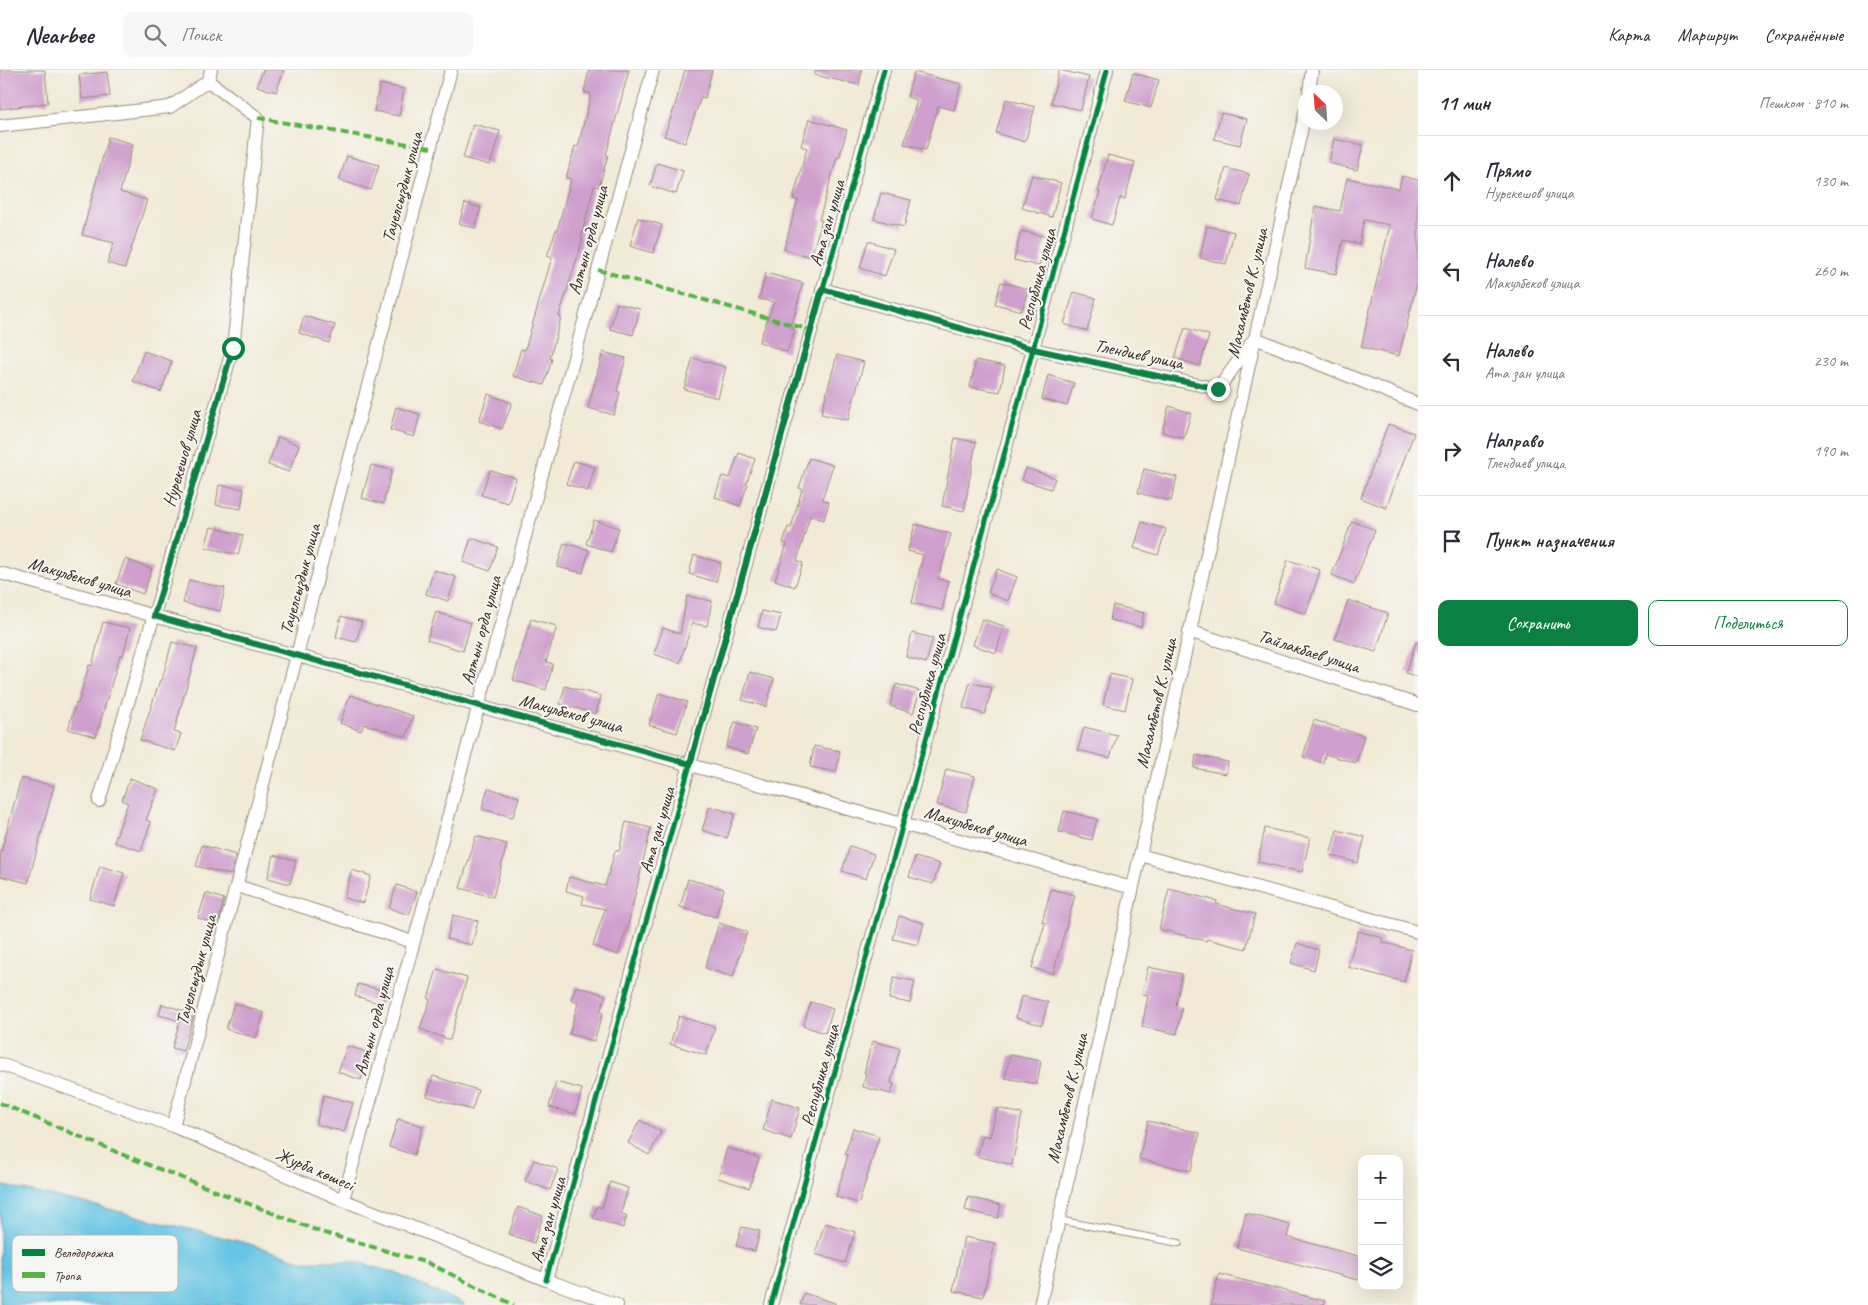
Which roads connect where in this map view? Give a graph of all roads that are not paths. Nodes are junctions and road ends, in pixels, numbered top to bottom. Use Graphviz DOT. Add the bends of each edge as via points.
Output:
graph roads {
  1 [pos="451,70"];
  2 [pos="653,70"];
  3 [pos="884,70"];
  4 [pos="1107,70"];
  5 [pos="1312,70"];
  6 [pos="210,76"];
  7 [pos="1310,85"];
  8 [pos="0,126"];
  9 [pos="1301,130"];
  10 [pos="822,289"];
  11 [pos="1255,338"];
  12 [pos="1033,349"];
  13 [pos="1418,404"];
  14 [pos="0,573"];
  15 [pos="154,616"];
  16 [pos="1190,631"];
  17 [pos="298,656"];
  18 [pos="1418,705"];
  19 [pos="478,706"];
  20 [pos="690,764"];
  21 [pos="99,801"];
  22 [pos="903,824"];
  23 [pos="1140,855"];
  24 [pos="237,886"];
  25 [pos="1132,888"];
  26 [pos="1418,932"];
  27 [pos="413,942"];
  28 [pos="0,1064"];
  29 [pos="173,1126"];
  30 [pos="343,1200"];
  31 [pos="1058,1220"];
  32 [pos="1180,1243"];
  33 [pos="546,1280"];
  34 [pos="617,1305"];
  35 [pos="771,1305"];
  36 [pos="1040,1305"];
  1 -- 17 [label="street, Тауелсыздык улица"];
  2 -- 19 [label="street, Алтын орда улица"];
  3 -- 10 [label="street, Ата зан улица"];
  4 -- 12 [label="street, Республика улица"];
  5 -- 7 [label="street"];
  6 -- 8 [label="street" via="170,107"];
  6 -- 15 [label="street, Нурекешов улица" via="258,118 233,348"];
  9 -- 11 [label="street, Махамбетов К. улица"];
  10 -- 12 [label="street, Тлендиев улица"];
  10 -- 20 [label="street, Ата зан улица"];
  11 -- 12 [label="street, Тлендиев улица" via="1218,389"];
  11 -- 13 [label="street"];
  11 -- 16 [label="street, Махамбетов К. улица"];
  12 -- 22 [label="street, Республика улица"];
  14 -- 15 [label="street, Макулбеков улица"];
  15 -- 17 [label="street, Макулбеков улица"];
  15 -- 21 [label="street, Нурекешов улица"];
  16 -- 18 [label="street, Тайлакбаев улица"];
  16 -- 23 [label="street, Махамбетов К. улица"];
  17 -- 19 [label="street, Макулбеков улица"];
  17 -- 24 [label="street, Тауелсыздык улица"];
  19 -- 20 [label="street, Макулбеков улица"];
  19 -- 27 [label="street, Алтын орда улица"];
  20 -- 22 [label="street, Макулбеков улица"];
  20 -- 33 [label="street, Ата зан улица"];
  22 -- 25 [label="street, Макулбеков улица"];
  22 -- 35 [label="street, Республика улица"];
  23 -- 25 [label="street, Махамбетов К. улица"];
  23 -- 26 [label="street"];
  24 -- 27 [label="street"];
  24 -- 29 [label="street, Тауелсыздык улица"];
  25 -- 31 [label="street, Махамбетов К. улица"];
  27 -- 30 [label="street, Алтын орда улица"];
  28 -- 29 [label="street, Журба көшесі"];
  29 -- 30 [label="street, Журба көшесі"];
  30 -- 33 [label="street, Журба көшесі"];
  31 -- 32 [label="lane"];
  31 -- 36 [label="street, Махамбетов К. улица"];
  33 -- 34 [label="street, Журба көшесі"];
}
